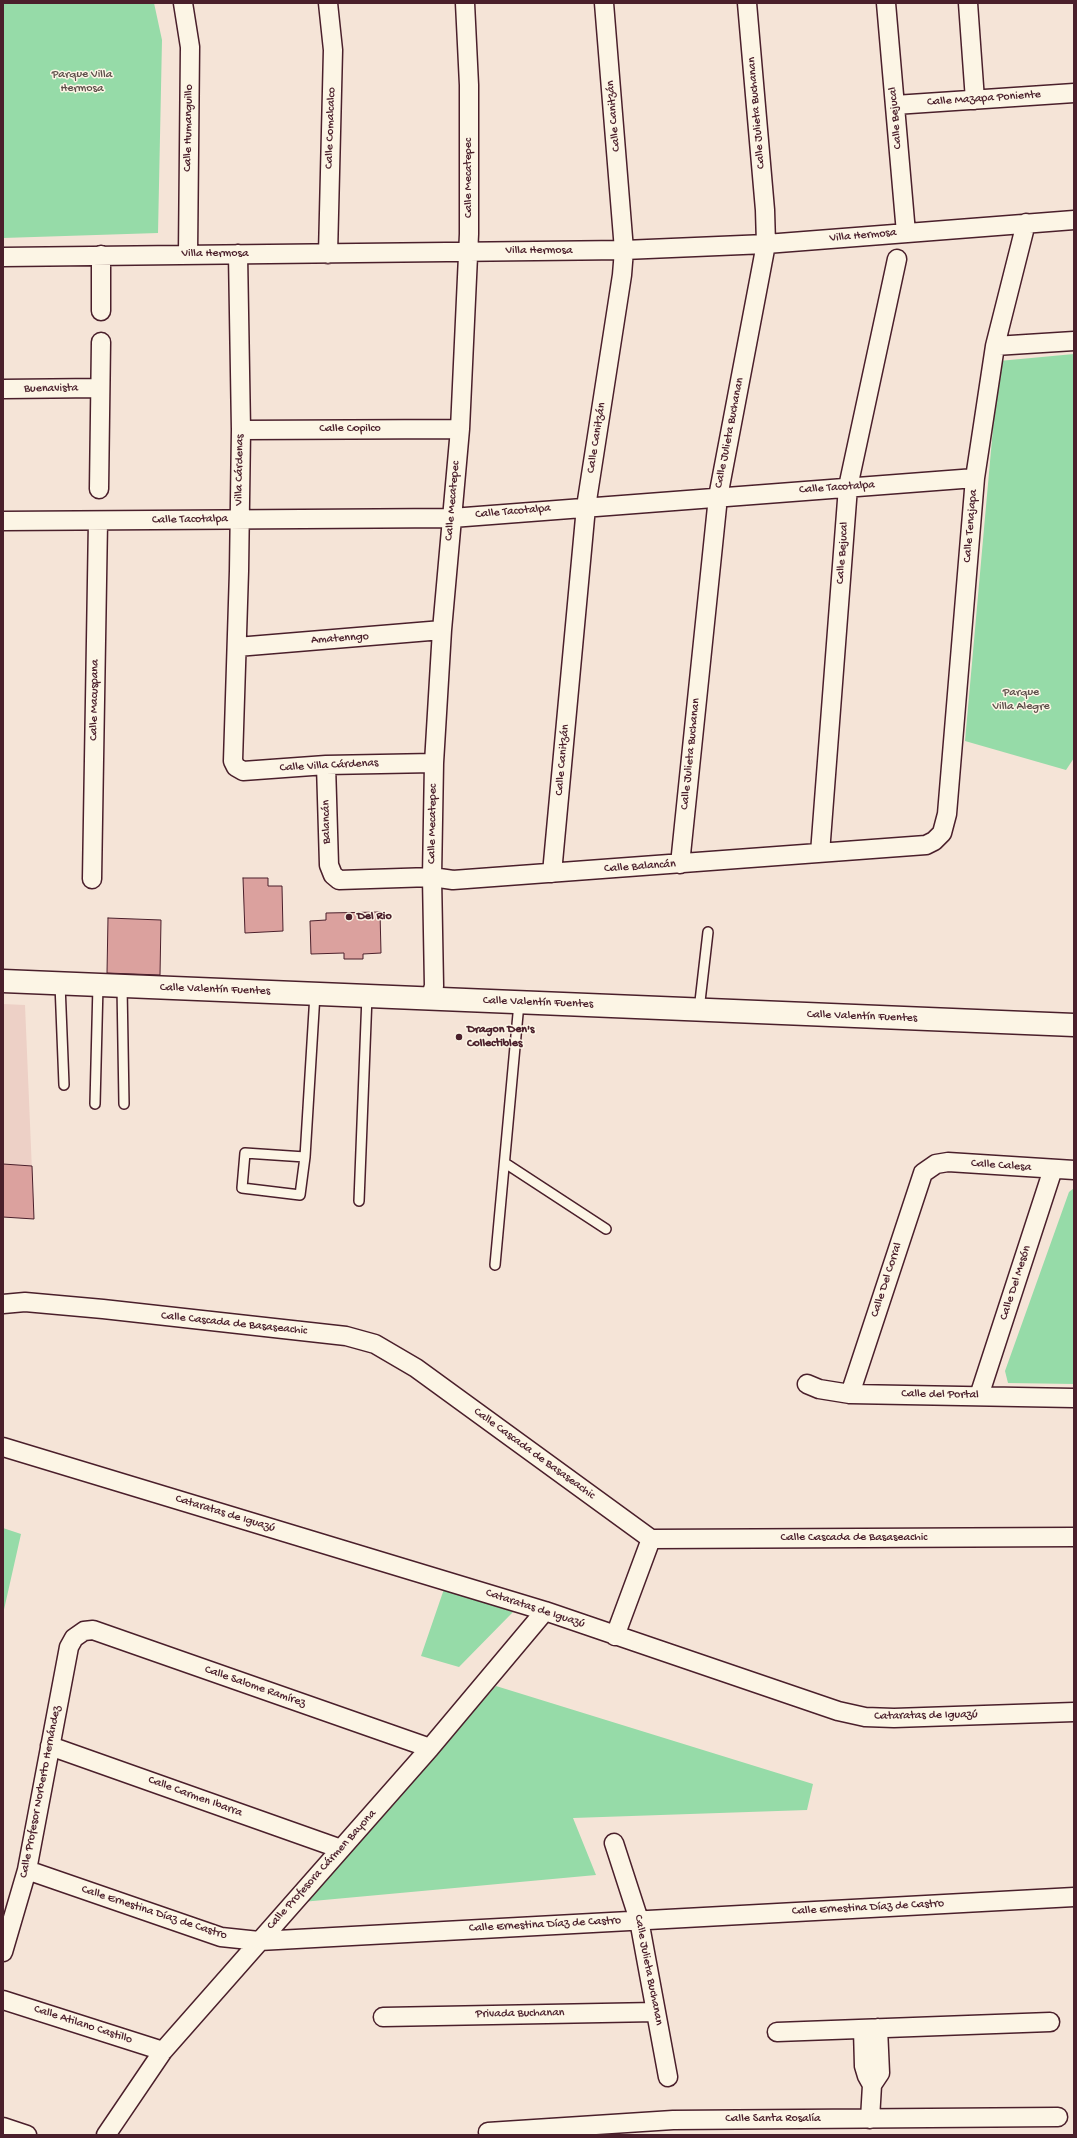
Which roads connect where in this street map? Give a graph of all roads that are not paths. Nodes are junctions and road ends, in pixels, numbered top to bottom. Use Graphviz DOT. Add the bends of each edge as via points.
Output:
graph roads {
  1 [pos="183,3"];
  2 [pos="328,3"];
  3 [pos="464,3"];
  4 [pos="604,3"];
  5 [pos="747,3"];
  6 [pos="886,3"];
  7 [pos="968,3"];
  8 [pos="1074,93"];
  9 [pos="975,100"];
  10 [pos="895,105"];
  11 [pos="1074,220"];
  12 [pos="1026,223"];
  13 [pos="906,233"];
  14 [pos="766,244"];
  15 [pos="624,250"];
  16 [pos="468,251"];
  17 [pos="188,254"];
  18 [pos="238,254"];
  19 [pos="328,254"];
  20 [pos="101,255"];
  21 [pos="3,257"];
  22 [pos="897,258"];
  23 [pos="101,311"];
  24 [pos="1074,341"];
  25 [pos="101,342"];
  26 [pos="995,346"];
  27 [pos="100,388"];
  28 [pos="3,390"];
  29 [pos="460,429"];
  30 [pos="240,430"];
  31 [pos="975,478"];
  32 [pos="848,487"];
  33 [pos="99,489"];
  34 [pos="718,497"];
  35 [pos="586,507"];
  36 [pos="452,518"];
  37 [pos="239,519"];
  38 [pos="3,521"];
  39 [pos="98,521"];
  40 [pos="442,630"];
  41 [pos="237,646"];
  42 [pos="233,758"];
  43 [pos="434,763"];
  44 [pos="326,765"];
  45 [pos="942,833"];
  46 [pos="820,853"];
  47 [pos="680,864"];
  48 [pos="552,873"];
  49 [pos="334,877"];
  50 [pos="432,877"];
  51 [pos="92,879"];
  52 [pos="708,932"];
  53 [pos="3,981"];
  54 [pos="60,984"];
  55 [pos="98,985"];
  56 [pos="122,986"];
  57 [pos="315,994"];
  58 [pos="367,996"];
  59 [pos="430,999"];
  60 [pos="519,1003"];
  61 [pos="700,1010"];
  62 [pos="1074,1025"];
  63 [pos="64,1085"];
  64 [pos="95,1104"];
  65 [pos="124,1104"];
  66 [pos="305,1157"];
  67 [pos="505,1163"];
  68 [pos="929,1168"];
  69 [pos="1054,1169"];
  70 [pos="1074,1170"];
  71 [pos="359,1201"];
  72 [pos="606,1229"];
  73 [pos="495,1265"];
  74 [pos="3,1304"];
  75 [pos="807,1384"];
  76 [pos="850,1394"];
  77 [pos="979,1396"];
  78 [pos="1074,1398"];
  79 [pos="3,1447"];
  80 [pos="1074,1537"];
  81 [pos="651,1539"];
  82 [pos="545,1611"];
  83 [pos="79,1633"];
  84 [pos="615,1636"];
  85 [pos="1074,1712"];
  86 [pos="50,1746"];
  87 [pos="430,1748"];
  88 [pos="614,1843"];
  89 [pos="341,1849"];
  90 [pos="27,1870"];
  91 [pos="1074,1897"];
  92 [pos="639,1920"];
  93 [pos="259,1941"];
  94 [pos="3,1952"];
  95 [pos="3,2000"];
  96 [pos="656,2012"];
  97 [pos="383,2017"];
  98 [pos="1050,2022"];
  99 [pos="870,2029"];
  100 [pos="777,2032"];
  101 [pos="163,2051"];
  102 [pos="668,2077"];
  103 [pos="1058,2117"];
  104 [pos="870,2119"];
  105 [pos="3,2127"];
  106 [pos="675,2127"];
  107 [pos="488,2132"];
  108 [pos="27,2135"];
  109 [pos="106,2135"];
  1 -- 17 [label="street, Calle Humanguillo" via="190,46"];
  2 -- 19 [label="street, Calle Comalcalco" via="333,50"];
  3 -- 16 [label="street, Calle Mecatepec" via="469,85"];
  4 -- 15 [label="street, Calle Canitzán"];
  5 -- 14 [label="street, Calle Julieta Buchanan" via="765,203"];
  6 -- 10 [label="street, Calle Bejucal"];
  7 -- 9 [label="street"];
  8 -- 9 [label="street, Calle Mazapa Poniente"];
  9 -- 10 [label="street, Calle Mazapa Poniente"];
  10 -- 13 [label="street, Calle Bejucal"];
  11 -- 12 [label="street, Villa Hermosa"];
  12 -- 13 [label="street, Villa Hermosa"];
  12 -- 26 [label="street, Calle Tenajapa"];
  13 -- 14 [label="street, Villa Hermosa"];
  14 -- 15 [label="street, Villa Hermosa"];
  14 -- 34 [label="street, Calle Julieta Buchanan"];
  15 -- 16 [label="street, Villa Hermosa"];
  15 -- 35 [label="street, Calle Canitzán"];
  16 -- 19 [label="street, Villa Hermosa"];
  16 -- 29 [label="street, Calle Mecatepec"];
  17 -- 18 [label="street, Villa Hermosa"];
  17 -- 20 [label="street, Villa Hermosa"];
  18 -- 19 [label="street, Villa Hermosa"];
  18 -- 30 [label="street, Villa Cárdenas"];
  20 -- 21 [label="street, Villa Hermosa"];
  20 -- 23 [label="street"];
  22 -- 32 [label="street, Calle Bejucal"];
  24 -- 26 [label="street"];
  25 -- 27 [label="street"];
  26 -- 31 [label="street, Calle Tenajapa"];
  27 -- 28 [label="street, Buenavista"];
  27 -- 33 [label="street"];
  29 -- 30 [label="street, Calle Copilco"];
  29 -- 36 [label="street, Calle Mecatepec"];
  30 -- 37 [label="street, Villa Cárdenas"];
  31 -- 32 [label="street, Calle Tacotalpa"];
  31 -- 45 [label="street, Calle Tenajapa" via="947,814"];
  32 -- 34 [label="street, Calle Tacotalpa"];
  32 -- 46 [label="street, Calle Bejucal"];
  34 -- 35 [label="street, Calle Tacotalpa"];
  34 -- 47 [label="street, Calle Julieta Buchanan"];
  35 -- 36 [label="street, Calle Tacotalpa"];
  35 -- 48 [label="street, Calle Canitzán"];
  36 -- 37 [label="street, Calle Tacotalpa"];
  36 -- 40 [label="street, Calle Mecatepec"];
  37 -- 39 [label="street, Calle Tacotalpa"];
  37 -- 41 [label="street, Villa Cárdenas"];
  38 -- 39 [label="street, Calle Tacotalpa"];
  39 -- 51 [label="street, Calle Macuspana"];
  40 -- 41 [label="street, Amatenngo"];
  40 -- 43 [label="street, Calle Mecatepec"];
  41 -- 42 [label="street, Villa Cárdenas"];
  42 -- 44 [label="street, Calle Villa Cárdenas" via="236,768 243,771"];
  43 -- 44 [label="street, Calle Villa Cárdenas"];
  43 -- 50 [label="street, Calle Mecatepec"];
  44 -- 49 [label="street, Balancán" via="327,852"];
  45 -- 46 [label="street, Calle Balancán" via="926,845"];
  46 -- 47 [label="street, Calle Balancán"];
  47 -- 48 [label="street, Calle Balancán"];
  48 -- 50 [label="street, Calle Balancán" via="453,880"];
  49 -- 50 [label="street, Calle Balancán" via="343,880"];
  50 -- 59 [label="street, Calle Mecatepec" via="434,986"];
  52 -- 61 [label="lane"];
  53 -- 54 [label="street, Calle Valentín Fuentes"];
  54 -- 55 [label="street, Calle Valentín Fuentes"];
  54 -- 63 [label="lane"];
  55 -- 56 [label="street, Calle Valentín Fuentes"];
  55 -- 64 [label="lane"];
  56 -- 57 [label="street, Calle Valentín Fuentes"];
  56 -- 65 [label="lane"];
  57 -- 58 [label="street, Calle Valentín Fuentes"];
  57 -- 66 [label="lane"];
  58 -- 59 [label="street, Calle Valentín Fuentes"];
  58 -- 71 [label="lane"];
  59 -- 60 [label="street, Calle Valentín Fuentes"];
  60 -- 61 [label="street, Calle Valentín Fuentes"];
  60 -- 67 [label="lane"];
  61 -- 62 [label="street, Calle Valentín Fuentes"];
  66 -- 66 [label="lane" via="300,1195 242,1188 245,1153"];
  67 -- 72 [label="lane"];
  67 -- 73 [label="lane"];
  68 -- 69 [label="street, Calle Calesa" via="948,1162"];
  68 -- 76 [label="street, Calle Del Corral" via="920,1179"];
  69 -- 70 [label="street, Calle Calesa"];
  69 -- 77 [label="street, Calle Del Mesón"];
  74 -- 81 [label="street, Calle Cascada de Basaseachic" via="25,1302 104,1309 346,1336 375,1344 416,1368"];
  75 -- 76 [label="street, Calle del Portal"];
  76 -- 77 [label="street, Calle del Portal"];
  77 -- 78 [label="street, Calle del Portal"];
  79 -- 82 [label="street, Cataratas de Iguazú"];
  80 -- 81 [label="street, Calle Cascada de Basaseachic"];
  81 -- 84 [label="street"];
  82 -- 84 [label="street, Cataratas de Iguazú"];
  82 -- 87 [label="street, Calle Profesora Cármen Bayona"];
  83 -- 86 [label="street, Calle Profesor Norberto Hernández" via="69,1647"];
  83 -- 87 [label="street, Calle Salome Ramírez" via="93,1630"];
  84 -- 85 [label="street, Cataratas de Iguazú" via="812,1704 865,1717"];
  86 -- 89 [label="street, Calle Carmen Ibarra"];
  86 -- 90 [label="street, Calle Profesor Norberto Hernández"];
  87 -- 89 [label="street, Calle Profesora Cármen Bayona"];
  88 -- 92 [label="street, Calle Julieta Buchanan"];
  89 -- 93 [label="street, Calle Profesora Cármen Bayona"];
  90 -- 93 [label="street, Calle Ernestina Díaz de Castro" via="221,1937"];
  90 -- 94 [label="street, Calle Profesor Norberto Hernández"];
  91 -- 92 [label="street, Calle Ernestina Díaz de Castro"];
  92 -- 93 [label="street, Calle Ernestina Díaz de Castro"];
  92 -- 96 [label="street, Calle Julieta Buchanan"];
  93 -- 101 [label="street, Calle Profesora Cármen Bayona"];
  95 -- 101 [label="street, Calle Atilano Castillo"];
  96 -- 97 [label="street, Privada Buchanan"];
  96 -- 102 [label="street, Calle Julieta Buchanan"];
  98 -- 99 [label="street"];
  99 -- 100 [label="street"];
  99 -- 104 [label="street" via="864,2066 872,2085"];
  101 -- 109 [label="street, Calle Profesora Cármen Bayona"];
  103 -- 104 [label="street, Calle Santa Rosalía"];
  104 -- 106 [label="street, Calle Santa Rosalía"];
  105 -- 108 [label="street"];
  106 -- 107 [label="street, Calle Santa Rosalía"];
}
